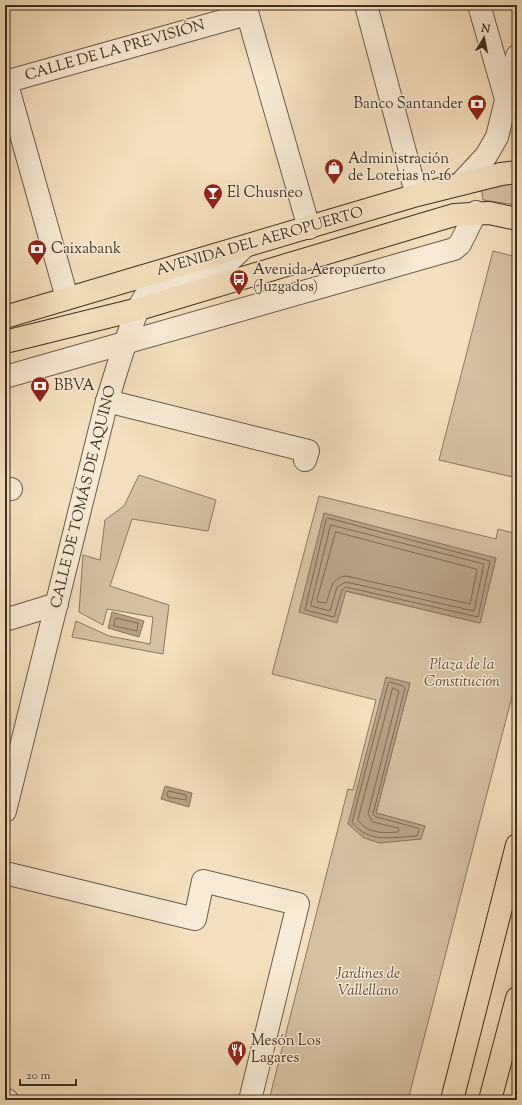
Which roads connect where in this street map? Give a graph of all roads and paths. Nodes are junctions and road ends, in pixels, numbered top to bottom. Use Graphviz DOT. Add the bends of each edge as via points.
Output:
graph roads {
  1 [pos="366,5"];
  2 [pos="479,5"];
  3 [pos="246,10"];
  4 [pos="517,56"];
  5 [pos="5,81"];
  6 [pos="506,100"];
  7 [pos="517,172"];
  8 [pos="413,182"];
  9 [pos="460,184"];
  10 [pos="476,212"];
  11 [pos="517,219"];
  12 [pos="309,228"];
  13 [pos="243,248"];
  14 [pos="67,298"];
  15 [pos="139,309"];
  16 [pos="5,318"];
  17 [pos="5,342"];
  18 [pos="126,342"];
  19 [pos="5,377"];
  20 [pos="107,401"];
  21 [pos="305,460"];
  22 [pos="57,604"];
  23 [pos="5,620"];
  24 [pos="5,810"];
  25 [pos="517,845"];
  26 [pos="5,873"];
  27 [pos="517,998"];
  28 [pos="250,1100"];
  29 [pos="452,1100"];
  30 [pos="490,1100"];
  1 -- 8 [label="street"];
  2 -- 6 [label="street"];
  3 -- 5 [label="street, CALLE DE LA PREVISIÓN"];
  3 -- 12 [label="street"];
  4 -- 6 [label="street"];
  5 -- 14 [label="street"];
  6 -- 9 [label="street" via="501,125 492,146"];
  7 -- 9 [label="main road, AVENIDA DEL AEROPUERTO"];
  9 -- 12 [label="main road, AVENIDA DEL AEROPUERTO"];
  10 -- 11 [label="main road, AVENIDA DEL AEROPUERTO"];
  10 -- 15 [label="main road, AVENIDA DEL AEROPUERTO" via="426,222"];
  10 -- 18 [label="street" via="460,244 454,249"];
  12 -- 13 [label="main road, AVENIDA DEL AEROPUERTO"];
  13 -- 14 [label="main road, AVENIDA DEL AEROPUERTO"];
  13 -- 15 [label="street, CALLE DE TOMÁS DE AQUINO" via="225,265 153,287"];
  14 -- 16 [label="main road, AVENIDA DEL AEROPUERTO"];
  15 -- 17 [label="main road, AVENIDA DEL AEROPUERTO"];
  15 -- 18 [label="street, CALLE DE TOMÁS DE AQUINO"];
  18 -- 19 [label="street"];
  18 -- 20 [label="street, CALLE DE TOMÁS DE AQUINO"];
  20 -- 21 [label="street" via="308,451"];
  20 -- 22 [label="street, CALLE DE TOMÁS DE AQUINO"];
  22 -- 23 [label="street"];
  22 -- 24 [label="street, CALLE DE TOMÁS DE AQUINO"];
  25 -- 29 [label="main road"];
  26 -- 28 [label="street" via="195,918 203,882 298,904"];
  27 -- 30 [label="main road"];
}
